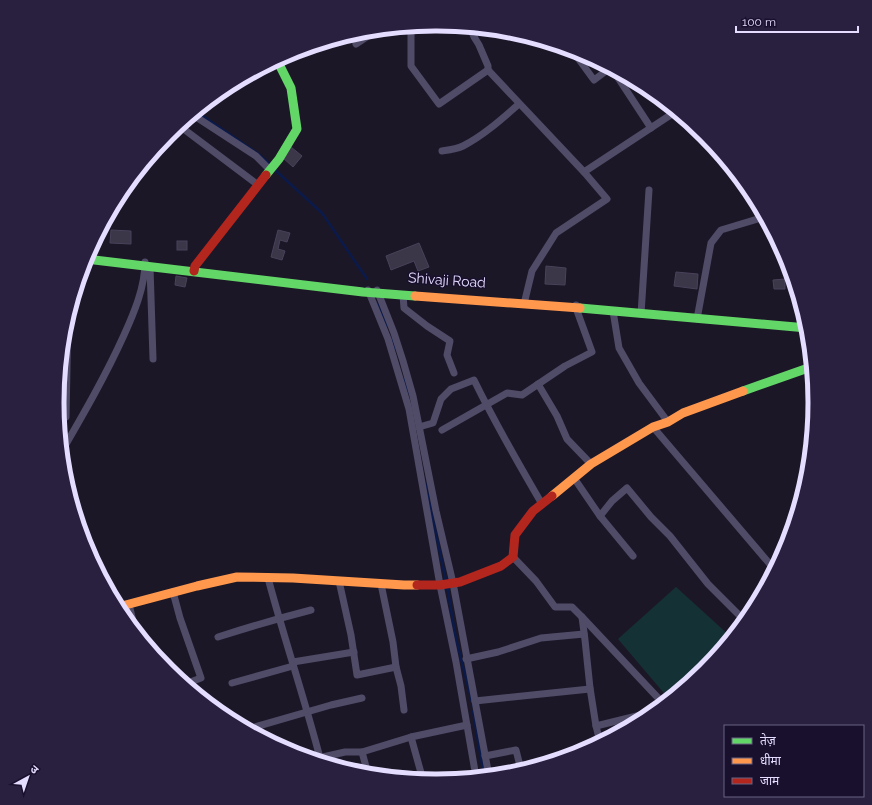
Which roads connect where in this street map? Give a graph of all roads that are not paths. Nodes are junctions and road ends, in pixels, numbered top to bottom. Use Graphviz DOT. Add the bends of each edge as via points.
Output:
graph roads {
  1 [pos="411,32"];
  2 [pos="472,33"];
  3 [pos="366,38"];
  4 [pos="356,44"];
  5 [pos="579,59"];
  6 [pos="280,65"];
  7 [pos="488,70"];
  8 [pos="605,72"];
  9 [pos="620,80"];
  10 [pos="519,104"];
  11 [pos="671,115"];
  12 [pos="197,118"];
  13 [pos="651,128"];
  14 [pos="185,130"];
  15 [pos="442,151"];
  16 [pos="271,169"];
  17 [pos="584,172"];
  18 [pos="258,185"];
  19 [pos="649,190"];
  20 [pos="759,219"];
  21 [pos="95,256"];
  22 [pos="146,264"];
  23 [pos="194,269"];
  24 [pos="373,291"];
  25 [pos="403,295"];
  26 [pos="524,302"];
  27 [pos="576,306"];
  28 [pos="641,311"];
  29 [pos="613,312"];
  30 [pos="697,316"];
  31 [pos="798,323"];
  32 [pos="799,327"];
  33 [pos="153,359"];
  34 [pos="67,361"];
  35 [pos="806,369"];
  36 [pos="454,373"];
  37 [pos="538,384"];
  38 [pos="486,405"];
  39 [pos="65,417"];
  40 [pos="668,422"];
  41 [pos="420,427"];
  42 [pos="654,427"];
  43 [pos="442,430"];
  44 [pos="67,442"];
  45 [pos="591,464"];
  46 [pos="574,478"];
  47 [pos="542,504"];
  48 [pos="600,516"];
  49 [pos="633,556"];
  50 [pos="513,557"];
  51 [pos="770,564"];
  52 [pos="268,578"];
  53 [pos="339,581"];
  54 [pos="452,583"];
  55 [pos="381,584"];
  56 [pos="441,584"];
  57 [pos="173,592"];
  58 [pos="129,604"];
  59 [pos="125,605"];
  60 [pos="311,610"];
  61 [pos="132,616"];
  62 [pos="740,616"];
  63 [pos="582,617"];
  64 [pos="279,619"];
  65 [pos="584,634"];
  66 [pos="218,637"];
  67 [pos="354,652"];
  68 [pos="466,659"];
  69 [pos="293,664"];
  70 [pos="396,667"];
  71 [pos="191,682"];
  72 [pos="232,683"];
  73 [pos="590,689"];
  74 [pos="362,698"];
  75 [pos="659,699"];
  76 [pos="475,702"];
  77 [pos="404,710"];
  78 [pos="308,711"];
  79 [pos="627,721"];
  80 [pos="467,725"];
  81 [pos="596,726"];
  82 [pos="255,727"];
  83 [pos="411,737"];
  84 [pos="599,737"];
  85 [pos="362,752"];
  86 [pos="316,754"];
  87 [pos="325,756"];
  88 [pos="485,756"];
  89 [pos="520,764"];
  90 [pos="366,767"];
  91 [pos="488,770"];
  92 [pos="475,772"];
  93 [pos="421,773"];
  1 -- 7 [label="street" via="411,66 439,104"];
  2 -- 7 [label="street"];
  3 -- 4 [label="street"];
  5 -- 8 [label="street" via="594,80"];
  6 -- 16 [label="main road" via="291,88 297,129"];
  7 -- 10 [label="street"];
  9 -- 13 [label="street"];
  10 -- 15 [label="street" via="462,147"];
  10 -- 17 [label="street"];
  11 -- 13 [label="street"];
  12 -- 16 [label="street" via="256,156"];
  13 -- 17 [label="street"];
  14 -- 18 [label="street"];
  16 -- 18 [label="main road"];
  17 -- 26 [label="street" via="607,199 556,233 532,271"];
  18 -- 23 [label="main road"];
  19 -- 28 [label="street"];
  20 -- 30 [label="street" via="721,230 711,243"];
  21 -- 22 [label="main road, Shivaji Road"];
  22 -- 23 [label="main road, Shivaji Road"];
  22 -- 33 [label="street"];
  22 -- 44 [label="street" via="132,318"];
  23 -- 24 [label="main road, Shivaji Road"];
  24 -- 25 [label="main road"];
  24 -- 26 [label="main road, Shivaji Road"];
  24 -- 41 [label="street" via="394,333"];
  24 -- 56 [label="street" via="409,409"];
  25 -- 26 [label="main road"];
  25 -- 36 [label="street" via="404,308 450,341 447,355"];
  26 -- 27 [label="main road, Shivaji Road"];
  27 -- 28 [label="main road, Shivaji Road"];
  27 -- 29 [label="main road"];
  27 -- 37 [label="street" via="592,352"];
  28 -- 29 [label="main road"];
  28 -- 30 [label="main road, Shivaji Road"];
  29 -- 40 [label="street" via="619,348 639,383"];
  30 -- 31 [label="main road, Shivaji Road"];
  30 -- 32 [label="main road"];
  34 -- 39 [label="street"];
  35 -- 40 [label="main road" via="683,413"];
  37 -- 38 [label="street" via="522,395 507,393"];
  37 -- 45 [label="street" via="567,439"];
  38 -- 41 [label="street" via="474,380 451,389 441,399 433,423"];
  38 -- 43 [label="street"];
  38 -- 47 [label="street"];
  40 -- 42 [label="main road"];
  41 -- 54 [label="street"];
  42 -- 45 [label="main road"];
  42 -- 51 [label="street"];
  45 -- 46 [label="main road"];
  46 -- 47 [label="main road"];
  46 -- 48 [label="street"];
  47 -- 50 [label="main road" via="533,511 515,535"];
  48 -- 49 [label="street"];
  48 -- 62 [label="street" via="612,500 627,488 708,584"];
  50 -- 54 [label="main road" via="501,566"];
  50 -- 63 [label="street" via="536,581 554,608 572,607"];
  52 -- 53 [label="main road"];
  52 -- 57 [label="main road" via="237,577"];
  52 -- 64 [label="street"];
  53 -- 55 [label="main road"];
  53 -- 67 [label="street"];
  54 -- 56 [label="main road"];
  54 -- 68 [label="street"];
  55 -- 56 [label="main road"];
  55 -- 70 [label="street"];
  56 -- 80 [label="street"];
  57 -- 58 [label="main road"];
  57 -- 71 [label="street" via="201,678"];
  58 -- 59 [label="main road"];
  58 -- 61 [label="street"];
  60 -- 64 [label="street"];
  63 -- 65 [label="street"];
  63 -- 75 [label="street"];
  64 -- 66 [label="street"];
  64 -- 69 [label="street"];
  65 -- 68 [label="street" via="541,638"];
  65 -- 73 [label="street"];
  67 -- 69 [label="street"];
  67 -- 70 [label="street" via="357,675"];
  68 -- 76 [label="street"];
  69 -- 72 [label="street"];
  69 -- 78 [label="street"];
  70 -- 77 [label="street"];
  73 -- 76 [label="street"];
  73 -- 81 [label="street"];
  74 -- 78 [label="street"];
  76 -- 88 [label="street"];
  78 -- 82 [label="street"];
  78 -- 86 [label="street"];
  79 -- 81 [label="street"];
  80 -- 83 [label="street"];
  80 -- 92 [label="street"];
  81 -- 84 [label="street"];
  83 -- 85 [label="street"];
  83 -- 93 [label="street"];
  85 -- 87 [label="street" via="344,752"];
  85 -- 90 [label="street"];
  88 -- 89 [label="street" via="516,750"];
  88 -- 91 [label="street"];
}
